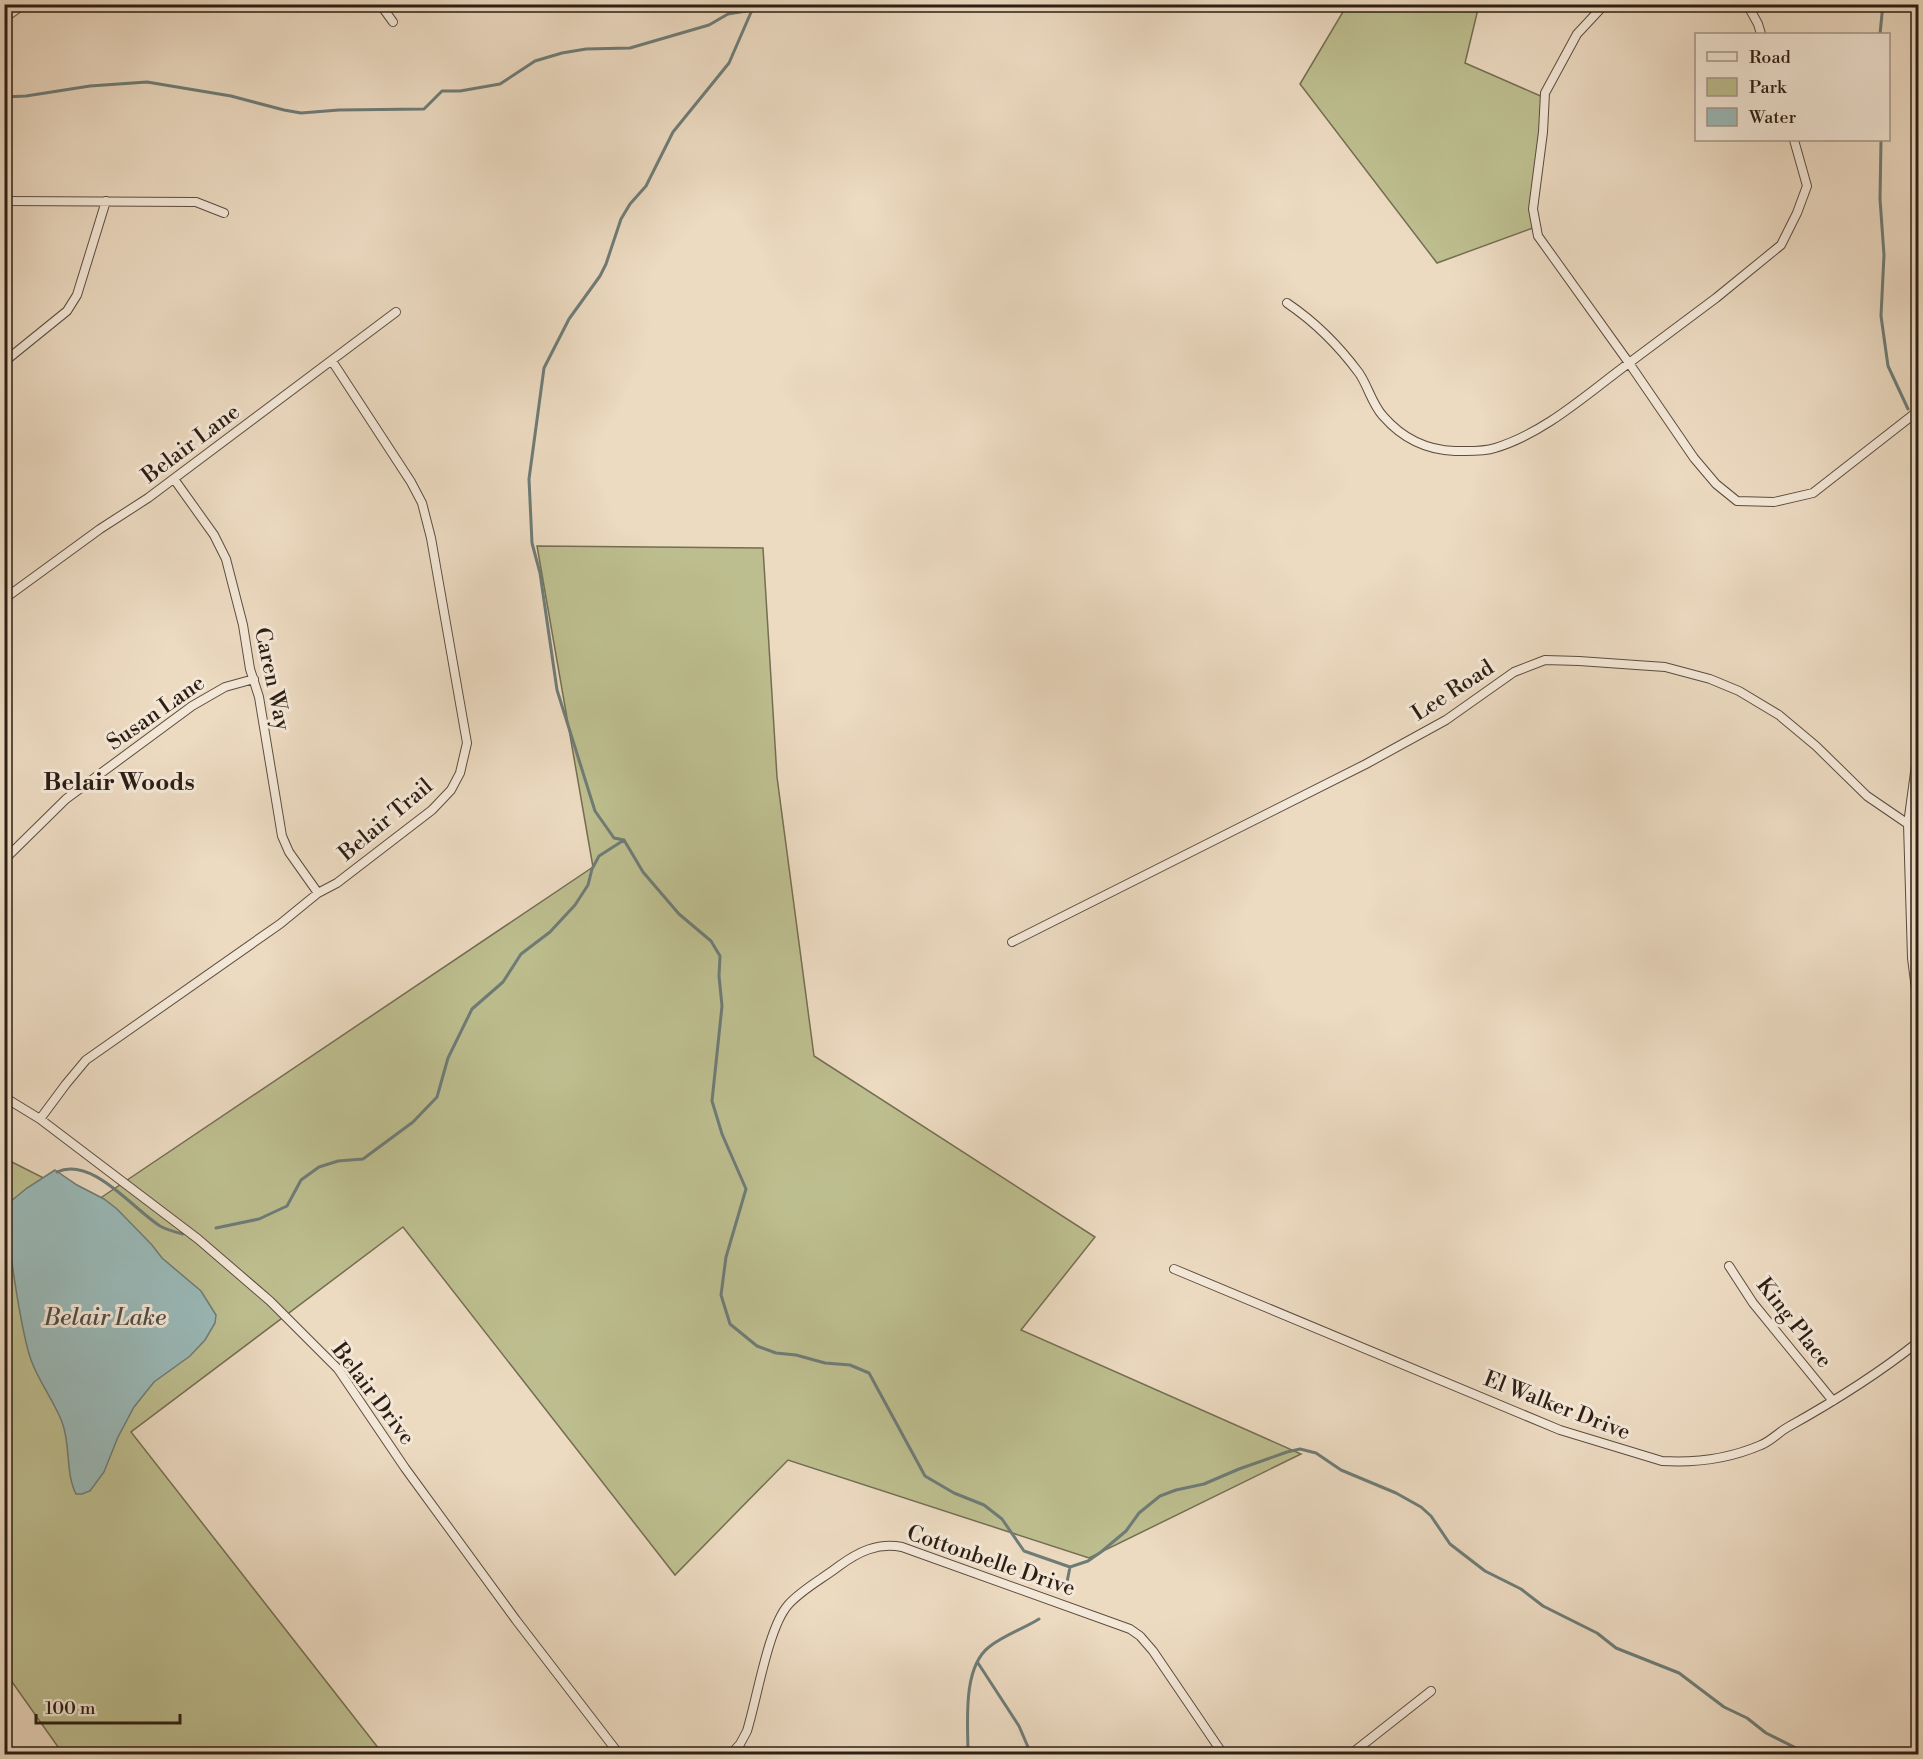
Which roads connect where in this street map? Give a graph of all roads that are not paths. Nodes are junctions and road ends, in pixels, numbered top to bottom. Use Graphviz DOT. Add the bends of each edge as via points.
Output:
graph roads {
  1 [pos="24,4"];
  2 [pos="380,4"];
  3 [pos="1605,4"];
  4 [pos="1747,4"];
  5 [pos="6,17"];
  6 [pos="393,22"];
  7 [pos="1761,33"];
  8 [pos="1794,141"];
  9 [pos="4,201"];
  10 [pos="106,201"];
  11 [pos="224,213"];
  12 [pos="1287,303"];
  13 [pos="396,312"];
  14 [pos="333,361"];
  15 [pos="4,362"];
  16 [pos="1629,363"];
  17 [pos="1918,411"];
  18 [pos="174,478"];
  19 [pos="4,599"];
  20 [pos="1918,676"];
  21 [pos="254,679"];
  22 [pos="1908,824"];
  23 [pos="4,860"];
  24 [pos="318,894"];
  25 [pos="1012,942"];
  26 [pos="1918,1005"];
  27 [pos="4,1097"];
  28 [pos="40,1119"];
  29 [pos="1729,1266"];
  30 [pos="1174,1269"];
  31 [pos="1918,1342"];
  32 [pos="1833,1401"];
  33 [pos="1431,1691"];
  34 [pos="619,1755"];
  35 [pos="731,1755"];
  36 [pos="1223,1755"];
  37 [pos="1351,1755"];
  1 -- 5 [label="street"];
  2 -- 6 [label="street"];
  3 -- 16 [label="street" via="1577,34 1545,93 1533,209 1539,236"];
  4 -- 7 [label="street"];
  8 -- 16 [label="street" via="1807,186 1781,245"];
  9 -- 10 [label="street"];
  10 -- 11 [label="street" via="196,202"];
  10 -- 15 [label="street" via="77,295 67,311"];
  12 -- 16 [label="street" via="1311,320 1360,374 1382,416 1412,441 1438,450 1494,449 1526,436"];
  13 -- 14 [label="street, Belair Lane"];
  14 -- 18 [label="street, Belair Lane"];
  14 -- 24 [label="street, Belair Trail" via="422,503 467,743 460,773 432,810"];
  16 -- 17 [label="street" via="1694,458 1737,501 1774,502 1813,493"];
  18 -- 19 [label="street, Belair Lane"];
  18 -- 21 [label="street, Caren Way" via="226,559"];
  20 -- 22 [label="street" via="1916,765"];
  21 -- 23 [label="street, Susan Lane" via="225,687 192,706 66,799"];
  21 -- 24 [label="street, Caren Way" via="282,836"];
  22 -- 25 [label="street, Lee Road" via="1867,796 1779,715 1739,691 1665,667 1545,660 1514,672 1446,720 1366,764"];
  22 -- 26 [label="street" via="1912,958"];
  24 -- 28 [label="street, Belair Trail" via="86,1060"];
  27 -- 28 [label="street, Belair Drive"];
  28 -- 34 [label="street, Belair Drive" via="198,1239 270,1301 338,1369 405,1468"];
  29 -- 32 [label="street, King Place" via="1753,1303"];
  30 -- 32 [label="street, El Walker Drive" via="1560,1430 1662,1461 1730,1455 1764,1444"];
  31 -- 32 [label="street, El Walker Drive"];
  33 -- 37 [label="street"];
  35 -- 36 [label="street, Cottonbelle Drive" via="747,1731 775,1629 788,1606 857,1554 890,1546 1130,1629 1153,1651"];
}
